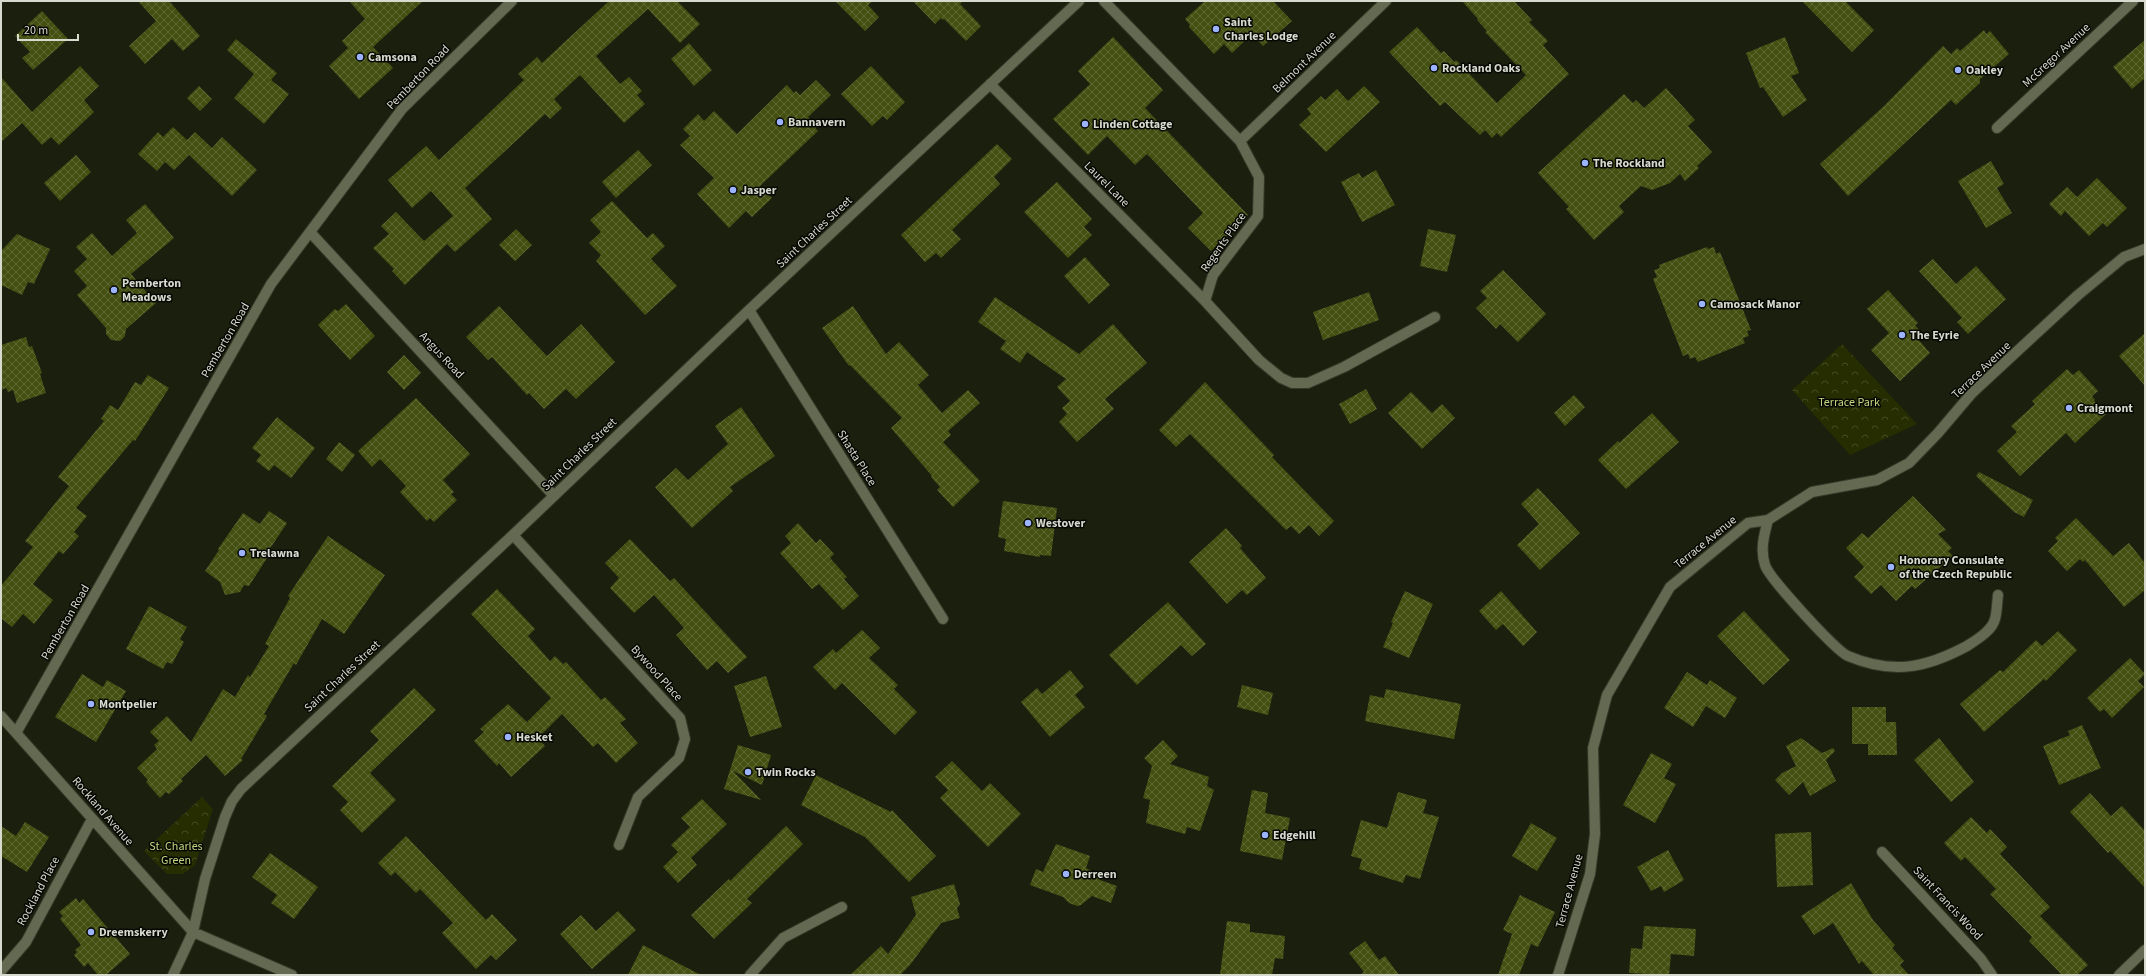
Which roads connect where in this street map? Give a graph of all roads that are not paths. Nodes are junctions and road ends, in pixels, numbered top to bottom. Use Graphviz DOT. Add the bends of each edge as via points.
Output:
graph roads {
  1 [pos="512,1"];
  2 [pos="1079,1"];
  3 [pos="1104,1"];
  4 [pos="1386,1"];
  5 [pos="2133,1"];
  6 [pos="990,84"];
  7 [pos="1997,128"];
  8 [pos="1240,141"];
  9 [pos="310,232"];
  10 [pos="2145,249"];
  11 [pos="1205,301"];
  12 [pos="748,310"];
  13 [pos="1435,317"];
  14 [pos="554,496"];
  15 [pos="1768,520"];
  16 [pos="513,535"];
  17 [pos="1998,595"];
  18 [pos="943,619"];
  19 [pos="1,716"];
  20 [pos="16,733"];
  21 [pos="92,819"];
  22 [pos="619,846"];
  23 [pos="1882,852"];
  24 [pos="842,907"];
  25 [pos="193,932"];
  26 [pos="2145,950"];
  27 [pos="1,971"];
  28 [pos="173,975"];
  29 [pos="292,975"];
  30 [pos="750,975"];
  31 [pos="1558,975"];
  32 [pos="1992,975"];
  33 [pos="2119,975"];
  1 -- 9 [label="street, Pemberton Road" via="402,109"];
  2 -- 6 [label="street, Saint Charles Street"];
  3 -- 8 [label="street, Regents Place"];
  4 -- 8 [label="street, Belmont Avenue"];
  5 -- 7 [label="street, McGregor Avenue"];
  6 -- 11 [label="street, Laurel Lane"];
  6 -- 12 [label="street, Saint Charles Street"];
  8 -- 11 [label="street, Regents Place" via="1260,177 1258,216 1213,275"];
  9 -- 14 [label="street, Angus Road"];
  9 -- 20 [label="street, Pemberton Road" via="271,284"];
  10 -- 15 [label="street, Terrace Avenue" via="2124,257 2078,295 1972,393 1909,463 1877,480 1812,492"];
  11 -- 13 [label="street" via="1259,360 1281,378 1292,383 1308,383 1344,367"];
  12 -- 14 [label="street, Saint Charles Street"];
  12 -- 18 [label="street, Shasta Place"];
  14 -- 16 [label="street, Saint Charles Street"];
  15 -- 17 [label="street" via="1762,545 1765,565 1780,588 1847,656 1888,668 1917,667 1946,657 1979,638 1995,620"];
  15 -- 31 [label="street, Terrace Avenue" via="1748,523 1670,587 1607,695 1593,748 1596,834 1590,874"];
  16 -- 22 [label="street, Bywood Place" via="680,718 685,739 679,758 638,797"];
  16 -- 25 [label="street, Saint Charles Street" via="232,800 205,879"];
  19 -- 20 [label="street, Rockland Avenue"];
  20 -- 21 [label="street, Rockland Avenue"];
  21 -- 25 [label="street, Rockland Avenue"];
  21 -- 27 [label="street, Rockland Place" via="26,942"];
  23 -- 32 [label="street, Saint Francis Wood" via="1981,959"];
  24 -- 30 [label="street" via="783,938"];
  25 -- 28 [label="street, Saint Charles Street"];
  25 -- 29 [label="street, Rockland Avenue"];
  26 -- 33 [label="street"];
}
